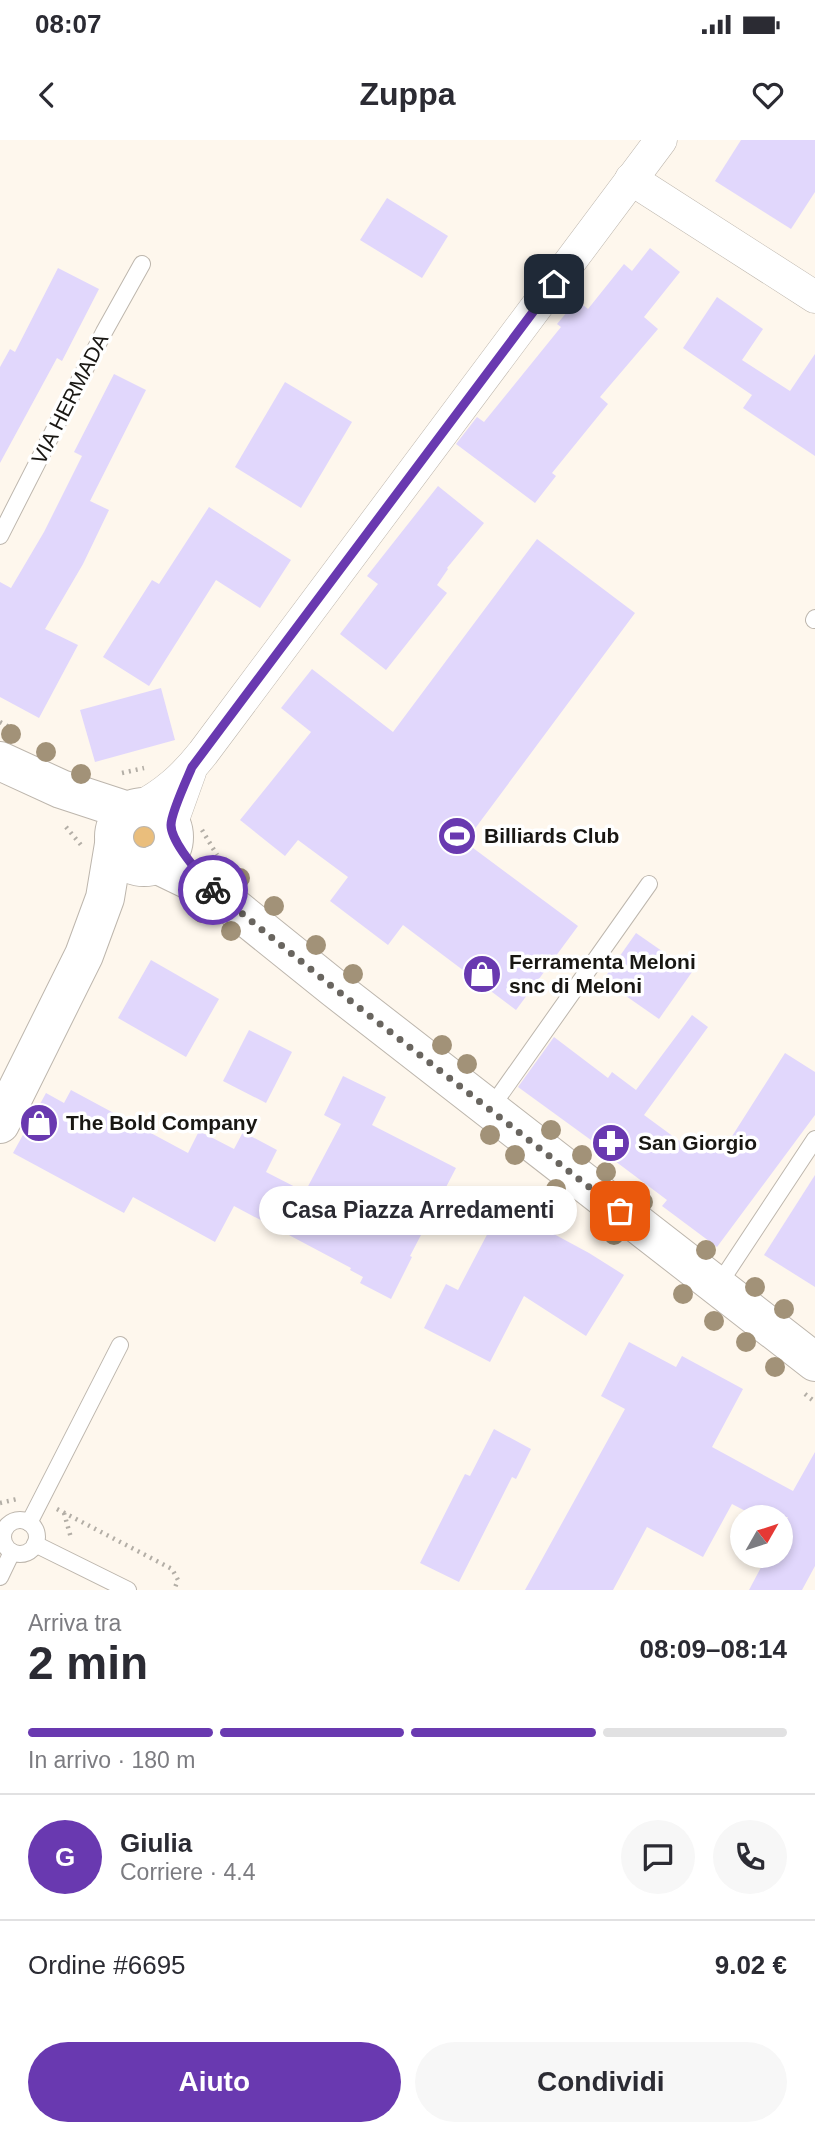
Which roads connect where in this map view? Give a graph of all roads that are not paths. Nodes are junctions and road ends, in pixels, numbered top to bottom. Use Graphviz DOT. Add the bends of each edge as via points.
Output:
graph roads {
  1 [pos="660,140"];
  2 [pos="631,180"];
  3 [pos="142,264"];
  4 [pos="815,296"];
  5 [pos="0,536"];
  6 [pos="0,752"];
  7 [pos="0,761"];
  8 [pos="59,800"];
  9 [pos="136,838"];
  10 [pos="649,884"];
  11 [pos="490,1109"];
  12 [pos="0,1124"];
  13 [pos="815,1139"];
  14 [pos="717,1287"];
  15 [pos="120,1345"];
  16 [pos="815,1362"];
  17 [pos="29,1522"];
  18 [pos="36,1544"];
  19 [pos="12,1552"];
  20 [pos="0,1577"];
  21 [pos="128,1590"];
  1 -- 2 [label="street"];
  2 -- 4 [label="street"];
  2 -- 9 [label="street" via="192,767 181,792"];
  3 -- 5 [label="lane, VIA HERMADA"];
  6 -- 8 [label="lane"];
  7 -- 8 [label="street"];
  8 -- 9 [label="street" via="81,803"];
  9 -- 11 [label="street" via="216,893"];
  9 -- 12 [label="street"];
  10 -- 11 [label="lane"];
  11 -- 14 [label="street"];
  13 -- 14 [label="lane"];
  14 -- 16 [label="street"];
  15 -- 17 [label="lane"];
  17 -- 18 [label="lane" via="36,1531"];
  17 -- 19 [label="lane" via="18,1520 5,1529 3,1540"];
  18 -- 19 [label="lane" via="27,1552"];
  18 -- 21 [label="lane"];
  19 -- 20 [label="lane"];
}
